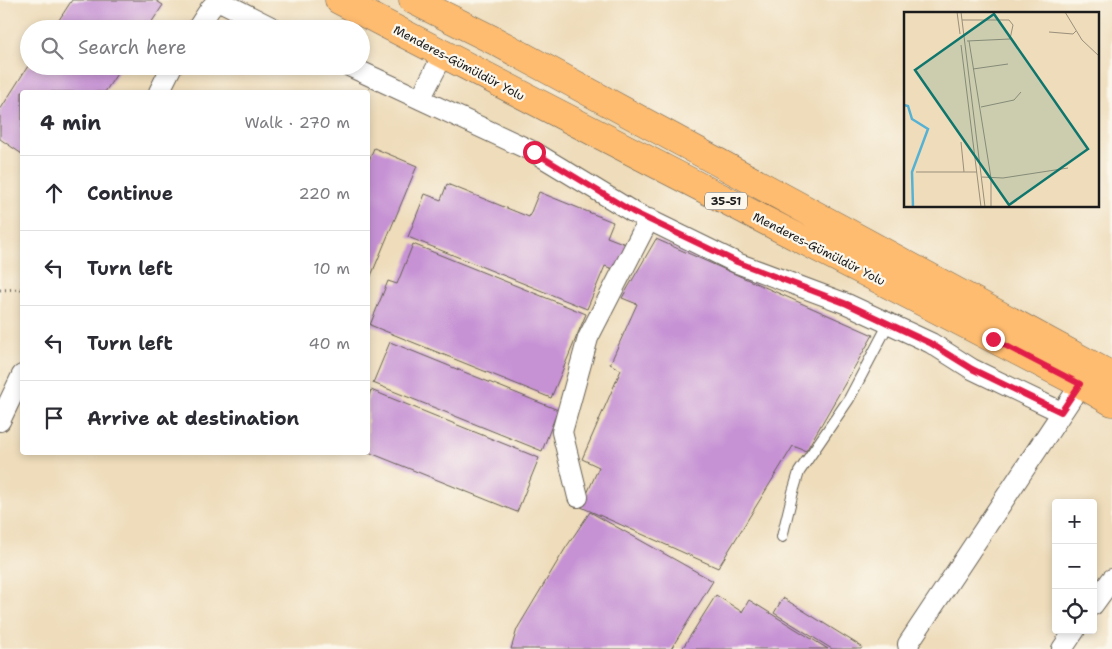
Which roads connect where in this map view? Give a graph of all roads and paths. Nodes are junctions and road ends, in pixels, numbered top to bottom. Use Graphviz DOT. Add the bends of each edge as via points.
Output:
graph roads {
  1 [pos="218,0"];
  2 [pos="339,0"];
  3 [pos="413,0"];
  4 [pos="203,20"];
  5 [pos="257,20"];
  6 [pos="443,55"];
  7 [pos="168,75"];
  8 [pos="369,75"];
  9 [pos="160,90"];
  10 [pos="420,99"];
  11 [pos="648,219"];
  12 [pos="20,288"];
  13 [pos="0,290"];
  14 [pos="888,323"];
  15 [pos="1112,376"];
  16 [pos="20,379"];
  17 [pos="1080,384"];
  18 [pos="1112,402"];
  19 [pos="1061,412"];
  20 [pos="0,421"];
  21 [pos="578,496"];
  22 [pos="782,537"];
  23 [pos="1112,579"];
  24 [pos="1097,600"];
  25 [pos="1072,634"];
  26 [pos="909,649"];
  27 [pos="1062,649"];
  1 -- 4 [label="street"];
  1 -- 5 [label="street"];
  2 -- 6 [label="main road, Menderes-Gümüldür Yolu / 35-51"];
  3 -- 15 [label="main road, 35-51" via="504,46"];
  6 -- 10 [label="street"];
  6 -- 17 [label="main road, Menderes-Gümüldür Yolu / 35-51"];
  7 -- 9 [label="street"];
  8 -- 10 [label="street"];
  10 -- 11 [label="street" via="534,152"];
  11 -- 14 [label="street" via="737,262"];
  11 -- 21 [label="street" via="588,338 562,432"];
  12 -- 13 [label="path"];
  14 -- 19 [label="street"];
  14 -- 22 [label="lane" via="849,399 799,472"];
  16 -- 20 [label="street"];
  17 -- 18 [label="main road, Menderes-Gümüldür Yolu / 35-51"];
  17 -- 19 [label="street"];
  19 -- 26 [label="street" via="908,644"];
  23 -- 24 [label="street"];
  25 -- 27 [label="street"];
}
